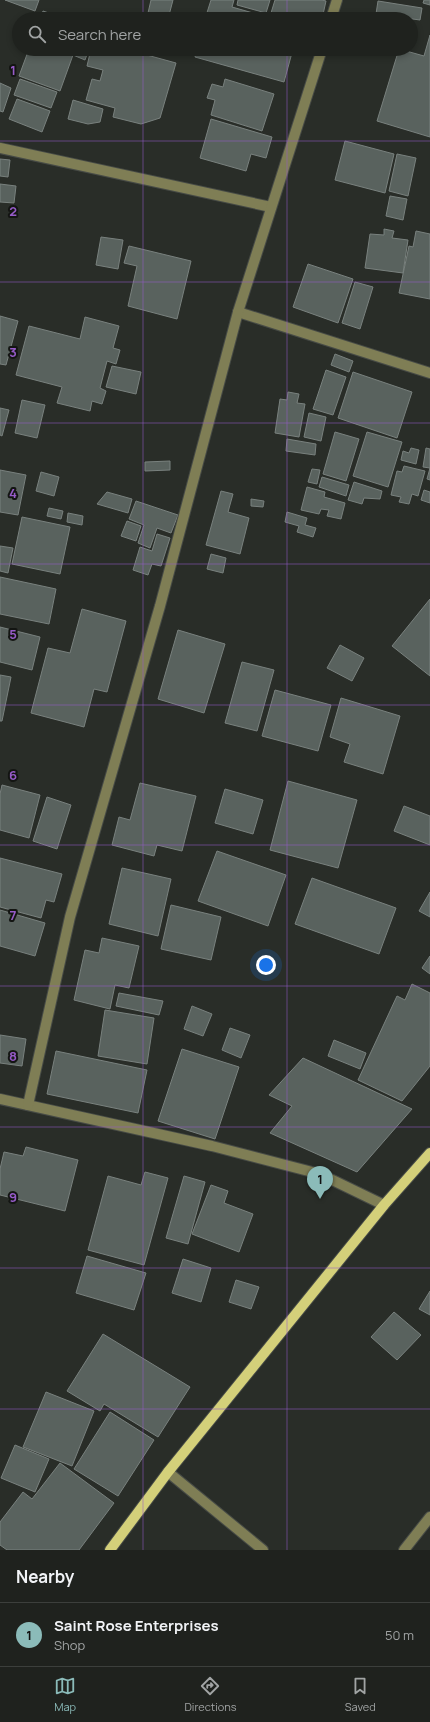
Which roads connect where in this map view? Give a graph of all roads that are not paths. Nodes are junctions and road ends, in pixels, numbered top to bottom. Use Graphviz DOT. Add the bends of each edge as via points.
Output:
graph roads {
  1 [pos="337,0"];
  2 [pos="333,12"];
  3 [pos="320,56"];
  4 [pos="0,148"];
  5 [pos="271,207"];
  6 [pos="238,312"];
  7 [pos="430,373"];
  8 [pos="0,1099"];
  9 [pos="28,1105"];
  10 [pos="430,1153"];
  11 [pos="384,1205"];
  12 [pos="168,1472"];
  13 [pos="430,1517"];
  14 [pos="110,1550"];
  15 [pos="263,1550"];
  16 [pos="404,1550"];
  1 -- 2 [label="street"];
  3 -- 5 [label="street"];
  4 -- 5 [label="street"];
  5 -- 6 [label="street"];
  6 -- 7 [label="street"];
  6 -- 9 [label="street" via="160,606 70,917"];
  8 -- 9 [label="street"];
  9 -- 11 [label="street" via="212,1146 320,1174"];
  10 -- 11 [label="main road"];
  11 -- 12 [label="main road"];
  12 -- 14 [label="main road"];
  12 -- 15 [label="street"];
  13 -- 16 [label="street"];
}
